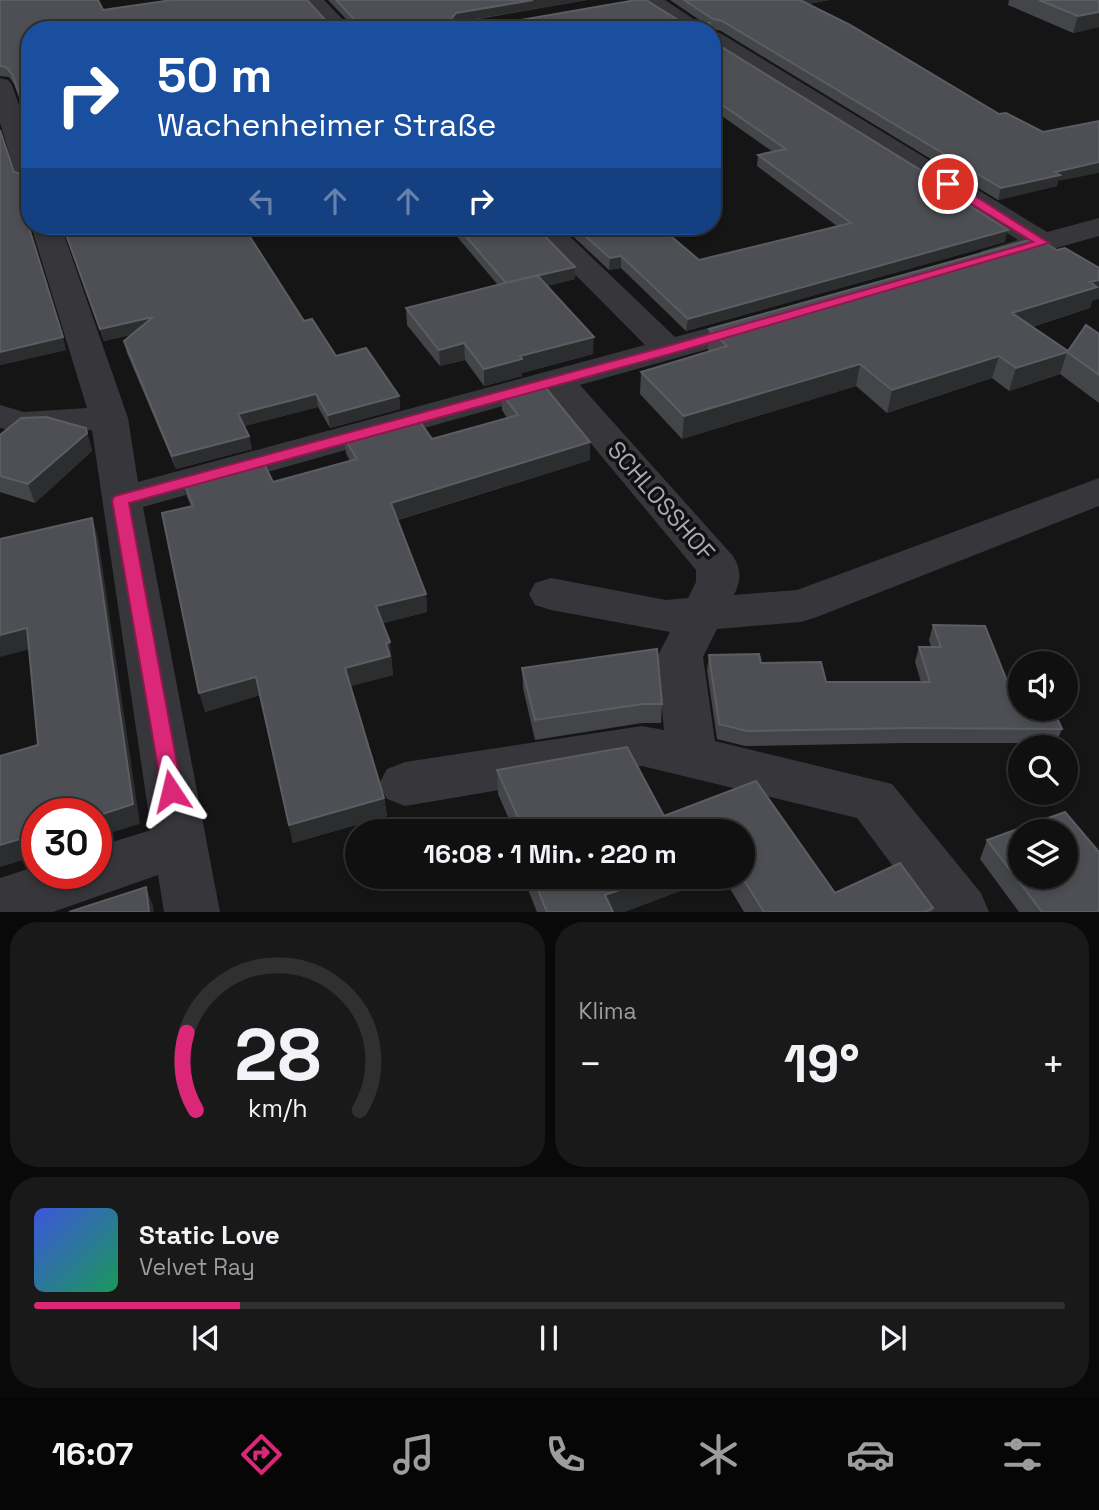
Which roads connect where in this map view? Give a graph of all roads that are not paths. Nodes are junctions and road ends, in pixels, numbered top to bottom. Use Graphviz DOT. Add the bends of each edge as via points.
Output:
graph roads {
  1 [pos="313,0"];
  2 [pos="651,0"];
  3 [pos="333,21"];
  4 [pos="685,21"];
  5 [pos="721,44"];
  6 [pos="9,99"];
  7 [pos="21,143"];
  8 [pos="1099,227"];
  9 [pos="49,235"];
  10 [pos="551,235"];
  11 [pos="1043,243"];
  12 [pos="963,266"];
  13 [pos="789,316"];
  14 [pos="669,350"];
  15 [pos="557,380"];
  16 [pos="0,416"];
  17 [pos="109,418"];
  18 [pos="1099,491"];
  19 [pos="121,500"];
  20 [pos="551,594"];
  21 [pos="702,613"];
  22 [pos="692,757"];
  23 [pos="405,784"];
  24 [pos="180,844"];
  25 [pos="112,866"];
  26 [pos="44,889"];
  27 [pos="0,904"];
  28 [pos="192,912"];
  29 [pos="961,912"];
  1 -- 3 [label="street"];
  2 -- 4 [label="street"];
  5 -- 11 [label="street"];
  6 -- 7 [label="street"];
  8 -- 11 [label="street"];
  9 -- 17 [label="street"];
  10 -- 14 [label="street"];
  11 -- 12 [label="street"];
  13 -- 14 [label="street"];
  14 -- 15 [label="street"];
  15 -- 19 [label="street"];
  15 -- 21 [label="street, SCHLOSSHOF" via="718,567 718,582"];
  16 -- 17 [label="street" via="22,423"];
  17 -- 19 [label="street"];
  18 -- 21 [label="street" via="800,606"];
  19 -- 24 [label="street"];
  20 -- 21 [label="street" via="666,616"];
  21 -- 22 [label="street, SCHLOSSHOF" via="680,657"];
  22 -- 23 [label="street" via="642,746"];
  22 -- 29 [label="street" via="874,800"];
  24 -- 25 [label="street"];
  24 -- 28 [label="street"];
  26 -- 27 [label="street"];
}
